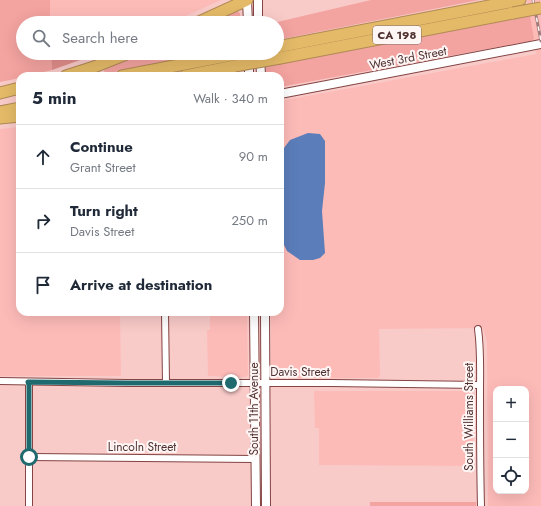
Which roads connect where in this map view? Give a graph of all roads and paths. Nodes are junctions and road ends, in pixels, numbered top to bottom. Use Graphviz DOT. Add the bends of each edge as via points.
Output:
graph roads {
  1 [pos="247,0"];
  2 [pos="257,0"];
  3 [pos="515,1"];
  4 [pos="541,8"];
  5 [pos="212,16"];
  6 [pos="248,16"];
  7 [pos="258,16"];
  8 [pos="541,44"];
  9 [pos="284,45"];
  10 [pos="284,57"];
  11 [pos="111,60"];
  12 [pos="206,60"];
  13 [pos="249,60"];
  14 [pos="260,60"];
  15 [pos="269,60"];
  16 [pos="78,72"];
  17 [pos="143,72"];
  18 [pos="205,72"];
  19 [pos="249,72"];
  20 [pos="260,72"];
  21 [pos="16,89"];
  22 [pos="0,93"];
  23 [pos="284,93"];
  24 [pos="16,96"];
  25 [pos="0,99"];
  26 [pos="16,109"];
  27 [pos="0,112"];
  28 [pos="16,116"];
  29 [pos="0,118"];
  30 [pos="165,316"];
  31 [pos="254,316"];
  32 [pos="265,316"];
  33 [pos="478,329"];
  34 [pos="0,381"];
  35 [pos="28,382"];
  36 [pos="166,383"];
  37 [pos="254,383"];
  38 [pos="266,383"];
  39 [pos="480,385"];
  40 [pos="29,457"];
  41 [pos="255,459"];
  42 [pos="29,506"];
  43 [pos="256,506"];
  44 [pos="266,506"];
  45 [pos="481,506"];
  1 -- 2 [label="main road"];
  1 -- 5 [label="highway"];
  1 -- 6 [label="main road"];
  2 -- 7 [label="main road"];
  3 -- 9 [label="highway, CA 198"];
  4 -- 10 [label="highway, CA 198, bridge"];
  8 -- 23 [label="main road, West 3rd Street"];
  11 -- 16 [label="highway"];
  12 -- 17 [label="highway"];
  13 -- 19 [label="main road"];
  14 -- 20 [label="main road"];
  15 -- 18 [label="highway, CA 198, bridge"];
  21 -- 22 [label="highway"];
  24 -- 25 [label="highway"];
  26 -- 27 [label="highway"];
  28 -- 29 [label="highway"];
  30 -- 36 [label="street"];
  31 -- 37 [label="main road, South 11th Avenue"];
  32 -- 38 [label="main road, South 11th Avenue"];
  33 -- 39 [label="street, South Williams Street"];
  34 -- 35 [label="street, Davis Street"];
  35 -- 36 [label="street, Davis Street"];
  35 -- 40 [label="street"];
  36 -- 37 [label="street, Davis Street"];
  37 -- 38 [label="street, Davis Street"];
  37 -- 41 [label="main road, South 11th Avenue"];
  38 -- 39 [label="street, Davis Street"];
  38 -- 44 [label="main road, South 11th Avenue"];
  39 -- 45 [label="street, South Williams Street"];
  40 -- 41 [label="street, Lincoln Street"];
  40 -- 42 [label="street"];
  41 -- 43 [label="main road, South 11th Avenue"];
}
